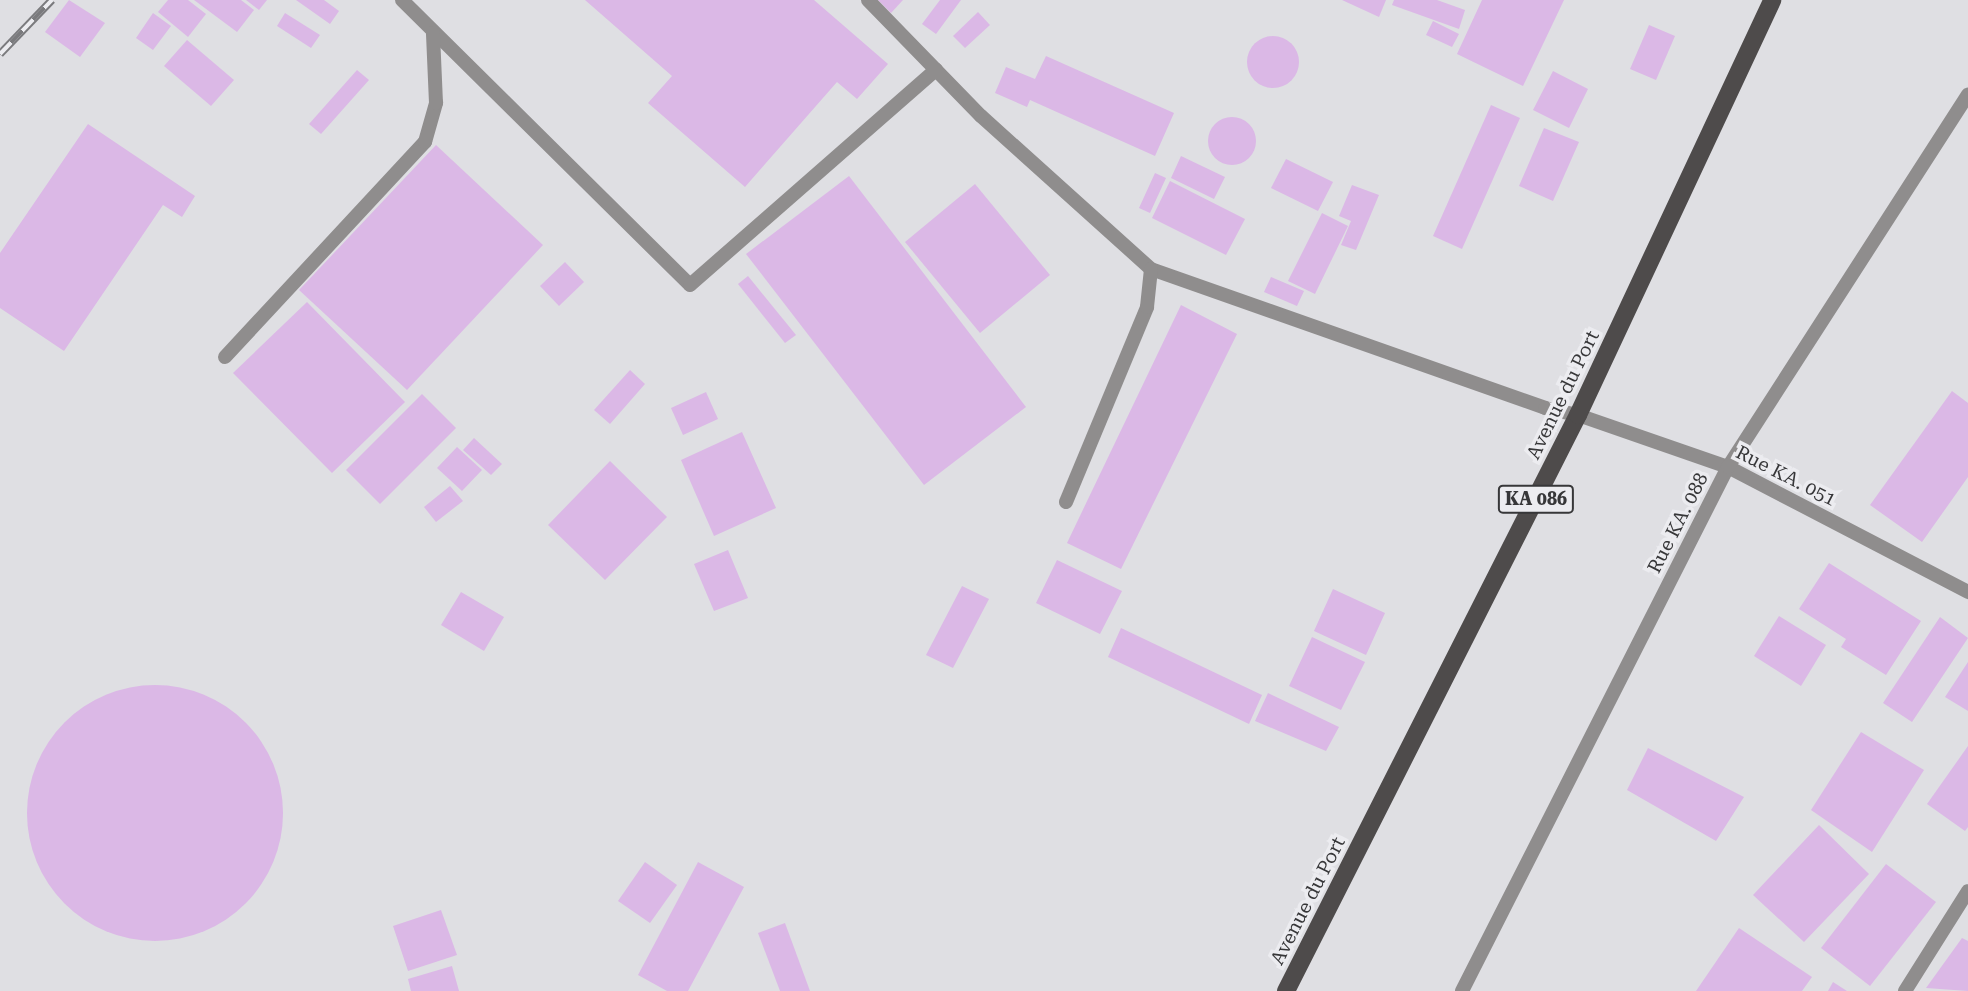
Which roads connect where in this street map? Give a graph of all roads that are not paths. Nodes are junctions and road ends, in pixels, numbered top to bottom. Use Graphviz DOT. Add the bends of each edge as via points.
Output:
graph roads {
  1 [pos="402,0"];
  2 [pos="868,0"];
  3 [pos="1772,0"];
  4 [pos="433,33"];
  5 [pos="936,70"];
  6 [pos="1968,95"];
  7 [pos="1151,269"];
  8 [pos="225,357"];
  9 [pos="1578,415"];
  10 [pos="1728,467"];
  11 [pos="1066,502"];
  12 [pos="1968,593"];
  13 [pos="1968,891"];
  14 [pos="1286,991"];
  15 [pos="1462,991"];
  16 [pos="1905,991"];
  1 -- 4 [label="street"];
  2 -- 5 [label="street"];
  3 -- 9 [label="main road, Avenue du Port / KA 086"];
  4 -- 5 [label="street" via="690,285"];
  4 -- 8 [label="street" via="436,103 425,142"];
  5 -- 7 [label="street"];
  6 -- 10 [label="street, Rue KA. 088"];
  7 -- 9 [label="street, Rue KA. 051" via="1545,408"];
  7 -- 11 [label="street" via="1147,307"];
  9 -- 10 [label="street, Rue KA. 051"];
  9 -- 14 [label="main road, Avenue du Port / KA 086"];
  10 -- 12 [label="street, Rue KA. 051"];
  10 -- 15 [label="street, Rue KA. 088"];
  13 -- 16 [label="street"];
}
